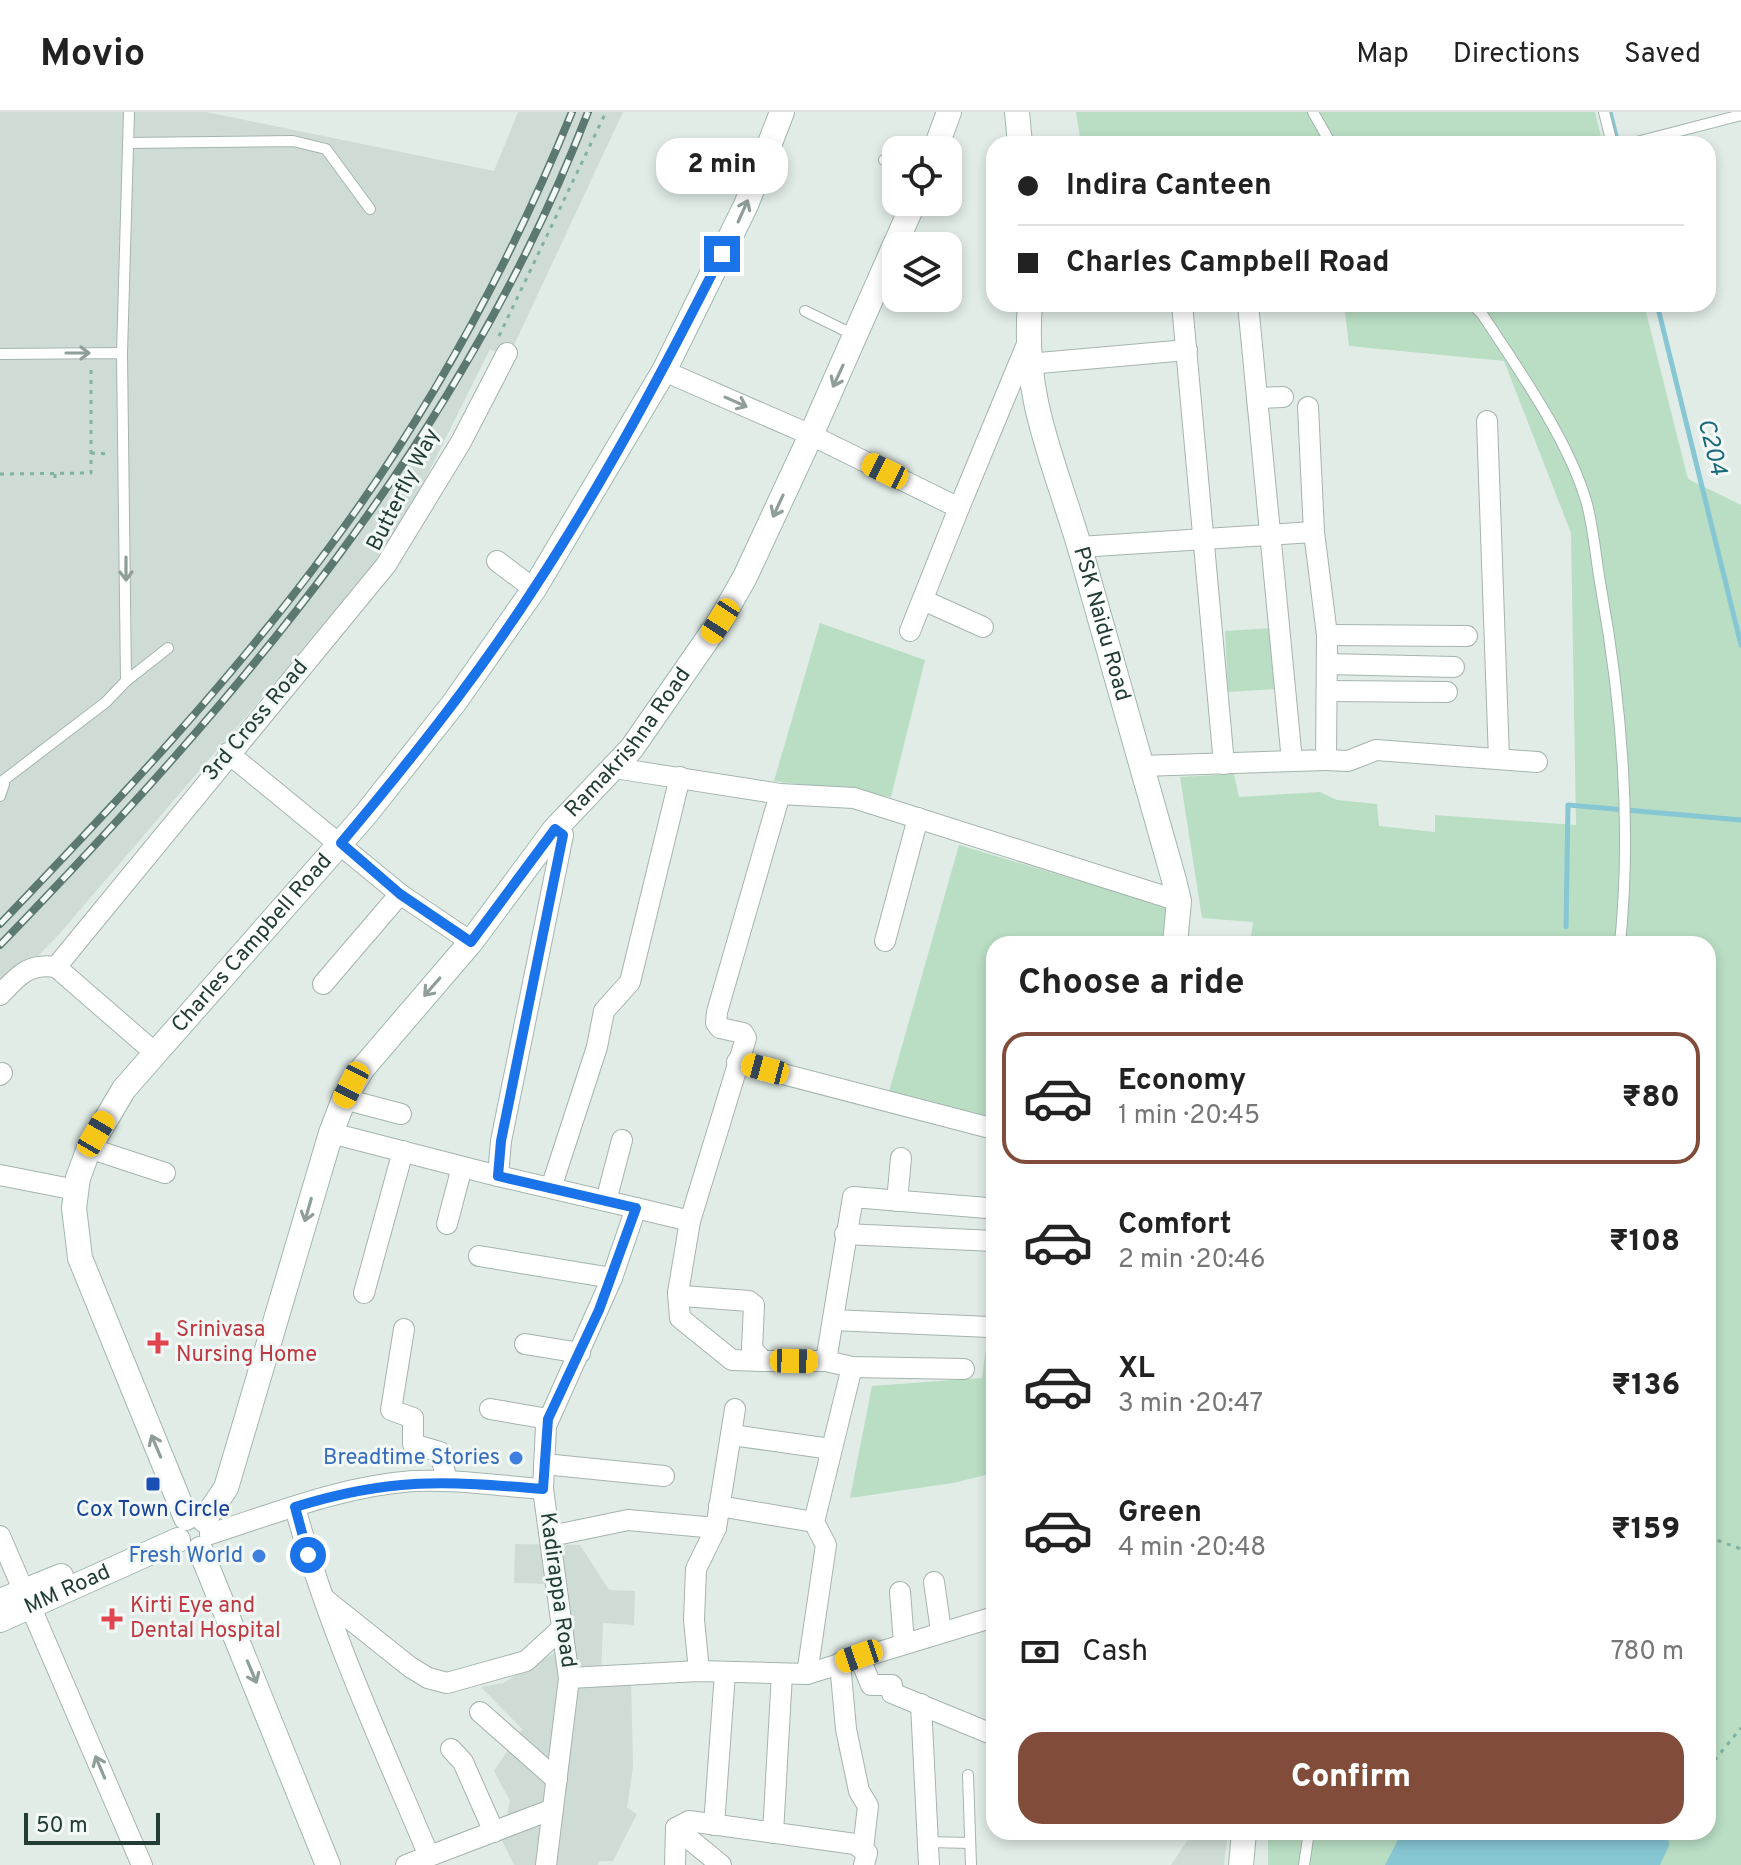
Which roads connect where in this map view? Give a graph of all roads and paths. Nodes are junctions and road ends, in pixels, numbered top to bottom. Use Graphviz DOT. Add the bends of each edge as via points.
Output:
graph roads {
  1 [pos="129,112"];
  2 [pos="606,112"];
  3 [pos="782,112"];
  4 [pos="949,112"];
  5 [pos="1017,112"];
  6 [pos="1313,112"];
  7 [pos="1604,112"];
  8 [pos="1741,115"];
  9 [pos="940,136"];
  10 [pos="1019,136"];
  11 [pos="1326,136"];
  12 [pos="1610,136"];
  13 [pos="1660,136"];
  14 [pos="128,143"];
  15 [pos="370,209"];
  16 [pos="908,216"];
  17 [pos="805,311"];
  18 [pos="1030,312"];
  19 [pos="1183,312"];
  20 [pos="1249,312"];
  21 [pos="1480,312"];
  22 [pos="856,336"];
  23 [pos="501,350"];
  24 [pos="1187,350"];
  25 [pos="122,353"];
  26 [pos="0,354"];
  27 [pos="1027,354"];
  28 [pos="91,369"];
  29 [pos="664,371"];
  30 [pos="1283,397"];
  31 [pos="1257,398"];
  32 [pos="1308,407"];
  33 [pos="1487,421"];
  34 [pos="811,435"];
  35 [pos="0,474"];
  36 [pos="55,474"];
  37 [pos="55,484"];
  38 [pos="959,508"];
  39 [pos="1314,532"];
  40 [pos="1272,534"];
  41 [pos="1205,538"];
  42 [pos="1079,547"];
  43 [pos="497,561"];
  44 [pos="534,589"];
  45 [pos="923,600"];
  46 [pos="983,627"];
  47 [pos="910,631"];
  48 [pos="1327,635"];
  49 [pos="1467,636"];
  50 [pos="168,648"];
  51 [pos="1327,664"];
  52 [pos="1454,667"];
  53 [pos="126,681"];
  54 [pos="1328,691"];
  55 [pos="1447,692"];
  56 [pos="228,753"];
  57 [pos="1499,759"];
  58 [pos="1326,760"];
  59 [pos="1292,761"];
  60 [pos="1537,762"];
  61 [pos="1224,764"];
  62 [pos="1141,766"];
  63 [pos="615,768"];
  64 [pos="680,777"];
  65 [pos="2,784"];
  66 [pos="780,794"];
  67 [pos="0,796"];
  68 [pos="918,818"];
  69 [pos="555,829"];
  70 [pos="341,843"];
  71 [pos="400,894"];
  72 [pos="1179,901"];
  73 [pos="1176,936"];
  74 [pos="1620,936"];
  75 [pos="885,941"];
  76 [pos="471,942"];
  77 [pos="56,967"];
  78 [pos="323,984"];
  79 [pos="0,995"];
  80 [pos="154,1052"];
  81 [pos="737,1062"];
  82 [pos="344,1099"];
  83 [pos="401,1114"];
  84 [pos="986,1127"];
  85 [pos="331,1133"];
  86 [pos="622,1140"];
  87 [pos="89,1148"];
  88 [pos="403,1151"];
  89 [pos="901,1158"];
  90 [pos="462,1167"];
  91 [pos="165,1173"];
  92 [pos="0,1175"];
  93 [pos="498,1176"];
  94 [pos="551,1188"];
  95 [pos="76,1190"];
  96 [pos="606,1201"];
  97 [pos="897,1201"];
  98 [pos="636,1208"];
  99 [pos="986,1208"];
  100 [pos="690,1221"];
  101 [pos="447,1224"];
  102 [pos="845,1234"];
  103 [pos="986,1241"];
  104 [pos="479,1256"];
  105 [pos="612,1278"];
  106 [pos="364,1293"];
  107 [pos="678,1293"];
  108 [pos="833,1320"];
  109 [pos="986,1327"];
  110 [pos="404,1329"];
  111 [pos="525,1344"];
  112 [pos="580,1353"];
  113 [pos="763,1361"];
  114 [pos="826,1361"];
  115 [pos="852,1367"];
  116 [pos="964,1369"];
  117 [pos="490,1409"];
  118 [pos="735,1409"];
  119 [pos="548,1419"];
  120 [pos="732,1435"];
  121 [pos="831,1449"];
  122 [pos="544,1464"];
  123 [pos="664,1476"];
  124 [pos="447,1481"];
  125 [pos="543,1489"];
  126 [pos="719,1506"];
  127 [pos="295,1507"];
  128 [pos="814,1522"];
  129 [pos="716,1528"];
  130 [pos="192,1532"];
  131 [pos="0,1536"];
  132 [pos="551,1536"];
  133 [pos="1716,1540"];
  134 [pos="1741,1549"];
  135 [pos="934,1582"];
  136 [pos="900,1592"];
  137 [pos="28,1599"];
  138 [pos="325,1599"];
  139 [pos="0,1601"];
  140 [pos="986,1619"];
  141 [pos="0,1620"];
  142 [pos="562,1628"];
  143 [pos="941,1631"];
  144 [pos="904,1643"];
  145 [pos="849,1659"];
  146 [pos="699,1671"];
  147 [pos="725,1673"];
  148 [pos="782,1674"];
  149 [pos="807,1674"];
  150 [pos="569,1678"];
  151 [pos="921,1704"];
  152 [pos="480,1712"];
  153 [pos="1741,1728"];
  154 [pos="986,1732"];
  155 [pos="451,1749"];
  156 [pos="1716,1758"];
  157 [pos="968,1775"];
  158 [pos="557,1780"];
  159 [pos="553,1809"];
  160 [pos="714,1825"];
  161 [pos="676,1828"];
  162 [pos="494,1832"];
  163 [pos="773,1833"];
  164 [pos="1243,1840"];
  165 [pos="1308,1840"];
  166 [pos="929,1842"];
  167 [pos="970,1843"];
  168 [pos="429,1856"];
  169 [pos="864,1857"];
  170 [pos="142,1865"];
  171 [pos="328,1865"];
  172 [pos="406,1865"];
  173 [pos="546,1865"];
  174 [pos="675,1865"];
  175 [pos="721,1865"];
  176 [pos="929,1865"];
  177 [pos="971,1865"];
  178 [pos="1241,1865"];
  179 [pos="1304,1865"];
  1 -- 14 [label="lane"];
  2 -- 23 [label="path"];
  29 -- 3 [label="street, Charles Campbell Road, one-way" via="746,205"];
  4 -- 9 [label="street"];
  5 -- 10 [label="street"];
  6 -- 11 [label="lane"];
  7 -- 12 [label="lane"];
  8 -- 13 [label="lane"];
  14 -- 15 [label="lane" via="293,141 326,149"];
  14 -- 25 [label="lane"];
  16 -- 22 [label="street, Ramakrishna Road"];
  17 -- 22 [label="lane"];
  18 -- 27 [label="street, PSK Naidu Road"];
  19 -- 24 [label="street"];
  20 -- 31 [label="street"];
  21 -- 74 [label="lane" via="1544,409 1586,503 1608,629 1626,800"];
  22 -- 34 [label="street, Ramakrishna Road, one-way"];
  23 -- 56 [label="street, 3rd Cross Road" via="461,442 386,565"];
  24 -- 27 [label="street"];
  24 -- 41 [label="street"];
  26 -- 25 [label="lane, one-way"];
  25 -- 53 [label="lane, one-way"];
  27 -- 38 [label="street"];
  27 -- 42 [label="street, PSK Naidu Road" via="1040,427"];
  28 -- 36 [label="path" via="91,473"];
  29 -- 34 [label="street, one-way"];
  29 -- 44 [label="street, Charles Campbell Road"];
  30 -- 31 [label="street"];
  31 -- 40 [label="street"];
  32 -- 39 [label="street"];
  33 -- 57 [label="street"];
  34 -- 38 [label="street"];
  34 -- 63 [label="street, Ramakrishna Road, one-way" via="731,604"];
  35 -- 36 [label="path"];
  36 -- 37 [label="path"];
  38 -- 45 [label="street"];
  39 -- 40 [label="street"];
  39 -- 48 [label="street"];
  40 -- 41 [label="street"];
  40 -- 59 [label="street"];
  41 -- 42 [label="street"];
  41 -- 61 [label="street"];
  42 -- 62 [label="street, PSK Naidu Road"];
  43 -- 44 [label="street"];
  44 -- 70 [label="street, Charles Campbell Road" via="454,703"];
  45 -- 46 [label="street"];
  45 -- 47 [label="street"];
  48 -- 49 [label="street"];
  48 -- 51 [label="street"];
  50 -- 53 [label="lane"];
  51 -- 52 [label="street"];
  51 -- 54 [label="street"];
  53 -- 65 [label="lane"];
  54 -- 55 [label="street"];
  54 -- 58 [label="street"];
  56 -- 70 [label="street"];
  56 -- 77 [label="street, 3rd Cross Road"];
  57 -- 58 [label="street" via="1376,750 1348,761"];
  57 -- 60 [label="street"];
  58 -- 59 [label="street"];
  59 -- 61 [label="street"];
  61 -- 62 [label="street"];
  62 -- 72 [label="street, PSK Naidu Road"];
  63 -- 64 [label="street"];
  63 -- 69 [label="street, Ramakrishna Road"];
  64 -- 66 [label="street"];
  64 -- 94 [label="street" via="630,982 604,1011"];
  65 -- 67 [label="lane"];
  66 -- 68 [label="street" via="854,798"];
  66 -- 81 [label="street" via="717,1012 720,1028 745,1035"];
  68 -- 72 [label="street"];
  68 -- 75 [label="street"];
  69 -- 76 [label="street, Ramakrishna Road"];
  69 -- 93 [label="street" via="563,835"];
  70 -- 71 [label="street"];
  70 -- 80 [label="street, Charles Campbell Road"];
  71 -- 76 [label="street"];
  71 -- 78 [label="street"];
  72 -- 73 [label="street, PSK Naidu Road"];
  76 -- 82 [label="street, Ramakrishna Road, one-way" via="363,1068"];
  77 -- 79 [label="street" via="38,965 23,971"];
  77 -- 80 [label="street"];
  80 -- 87 [label="street, Charles Campbell Road" via="118,1097"];
  81 -- 84 [label="street"];
  81 -- 100 [label="street"];
  82 -- 83 [label="street"];
  82 -- 85 [label="street, Ramakrishna Road"];
  85 -- 88 [label="street"];
  85 -- 130 [label="street, Ramakrishna Road, one-way" via="226,1488"];
  86 -- 96 [label="street"];
  87 -- 91 [label="street"];
  87 -- 95 [label="street, Charles Campbell Road"];
  88 -- 90 [label="street"];
  88 -- 106 [label="street"];
  89 -- 97 [label="street"];
  90 -- 93 [label="street"];
  90 -- 101 [label="street"];
  92 -- 95 [label="street"];
  93 -- 94 [label="street"];
  94 -- 96 [label="street"];
  130 -- 95 [label="street, Charles Campbell Road, one-way" via="85,1274 76,1238"];
  96 -- 98 [label="street"];
  97 -- 99 [label="street"];
  97 -- 102 [label="street" via="853,1197"];
  98 -- 100 [label="street"];
  98 -- 105 [label="street, Kadirappa Road"];
  100 -- 107 [label="street"];
  102 -- 103 [label="street"];
  102 -- 108 [label="street"];
  104 -- 105 [label="street"];
  105 -- 112 [label="street, Kadirappa Road"];
  107 -- 113 [label="street" via="680,1318 732,1360"];
  107 -- 113 [label="street" via="749,1301 754,1305 752,1349"];
  108 -- 109 [label="street"];
  108 -- 114 [label="street"];
  110 -- 124 [label="street" via="391,1410 413,1418 413,1444 440,1452"];
  111 -- 112 [label="street"];
  112 -- 119 [label="street, Kadirappa Road"];
  113 -- 114 [label="street"];
  114 -- 115 [label="street"];
  115 -- 116 [label="street"];
  115 -- 121 [label="street"];
  117 -- 119 [label="street"];
  118 -- 120 [label="street"];
  119 -- 122 [label="street, Kadirappa Road"];
  120 -- 121 [label="street"];
  120 -- 126 [label="street"];
  121 -- 128 [label="street"];
  122 -- 123 [label="street"];
  122 -- 125 [label="street, Kadirappa Road"];
  124 -- 125 [label="street"];
  124 -- 127 [label="street" via="383,1484"];
  125 -- 132 [label="street, Kadirappa Road"];
  126 -- 128 [label="street"];
  126 -- 129 [label="street"];
  127 -- 130 [label="street"];
  127 -- 138 [label="street"];
  128 -- 149 [label="street" via="826,1545"];
  129 -- 132 [label="street" via="628,1520"];
  129 -- 146 [label="street" via="696,1569"];
  130 -- 137 [label="street, MM Road"];
  130 -- 171 [label="street, Charles Campbell Road, one-way"];
  131 -- 137 [label="street"];
  132 -- 142 [label="street, Kadirappa Road"];
  133 -- 134 [label="path"];
  135 -- 143 [label="street"];
  136 -- 144 [label="street"];
  137 -- 139 [label="street, MM Road"];
  137 -- 141 [label="street, MM Road"];
  170 -- 137 [label="street, one-way"];
  138 -- 142 [label="street" via="410,1667 447,1683 526,1661"];
  138 -- 168 [label="street"];
  140 -- 143 [label="street"];
  142 -- 150 [label="street, Kadirappa Road"];
  143 -- 144 [label="street"];
  144 -- 145 [label="street"];
  145 -- 149 [label="street"];
  145 -- 151 [label="street" via="871,1685 892,1685 892,1693"];
  145 -- 169 [label="street" via="846,1729 859,1791 868,1806"];
  146 -- 147 [label="street"];
  146 -- 150 [label="street"];
  147 -- 148 [label="street"];
  147 -- 160 [label="street"];
  148 -- 149 [label="street"];
  148 -- 163 [label="street"];
  150 -- 158 [label="street, Kadirappa Road"];
  151 -- 154 [label="street"];
  151 -- 166 [label="street"];
  152 -- 158 [label="street"];
  153 -- 156 [label="path"];
  155 -- 162 [label="street" via="463,1762"];
  157 -- 167 [label="lane"];
  158 -- 159 [label="street, Kadirappa Road"];
  159 -- 162 [label="street"];
  159 -- 173 [label="street, Kadirappa Road"];
  160 -- 161 [label="street" via="689,1821"];
  160 -- 163 [label="street"];
  161 -- 174 [label="street"];
  161 -- 175 [label="street"];
  162 -- 168 [label="street"];
  163 -- 169 [label="street" via="855,1844"];
  164 -- 178 [label="street"];
  165 -- 179 [label="lane"];
  166 -- 167 [label="lane"];
  166 -- 176 [label="street"];
  167 -- 177 [label="lane"];
  168 -- 172 [label="street"];
}
